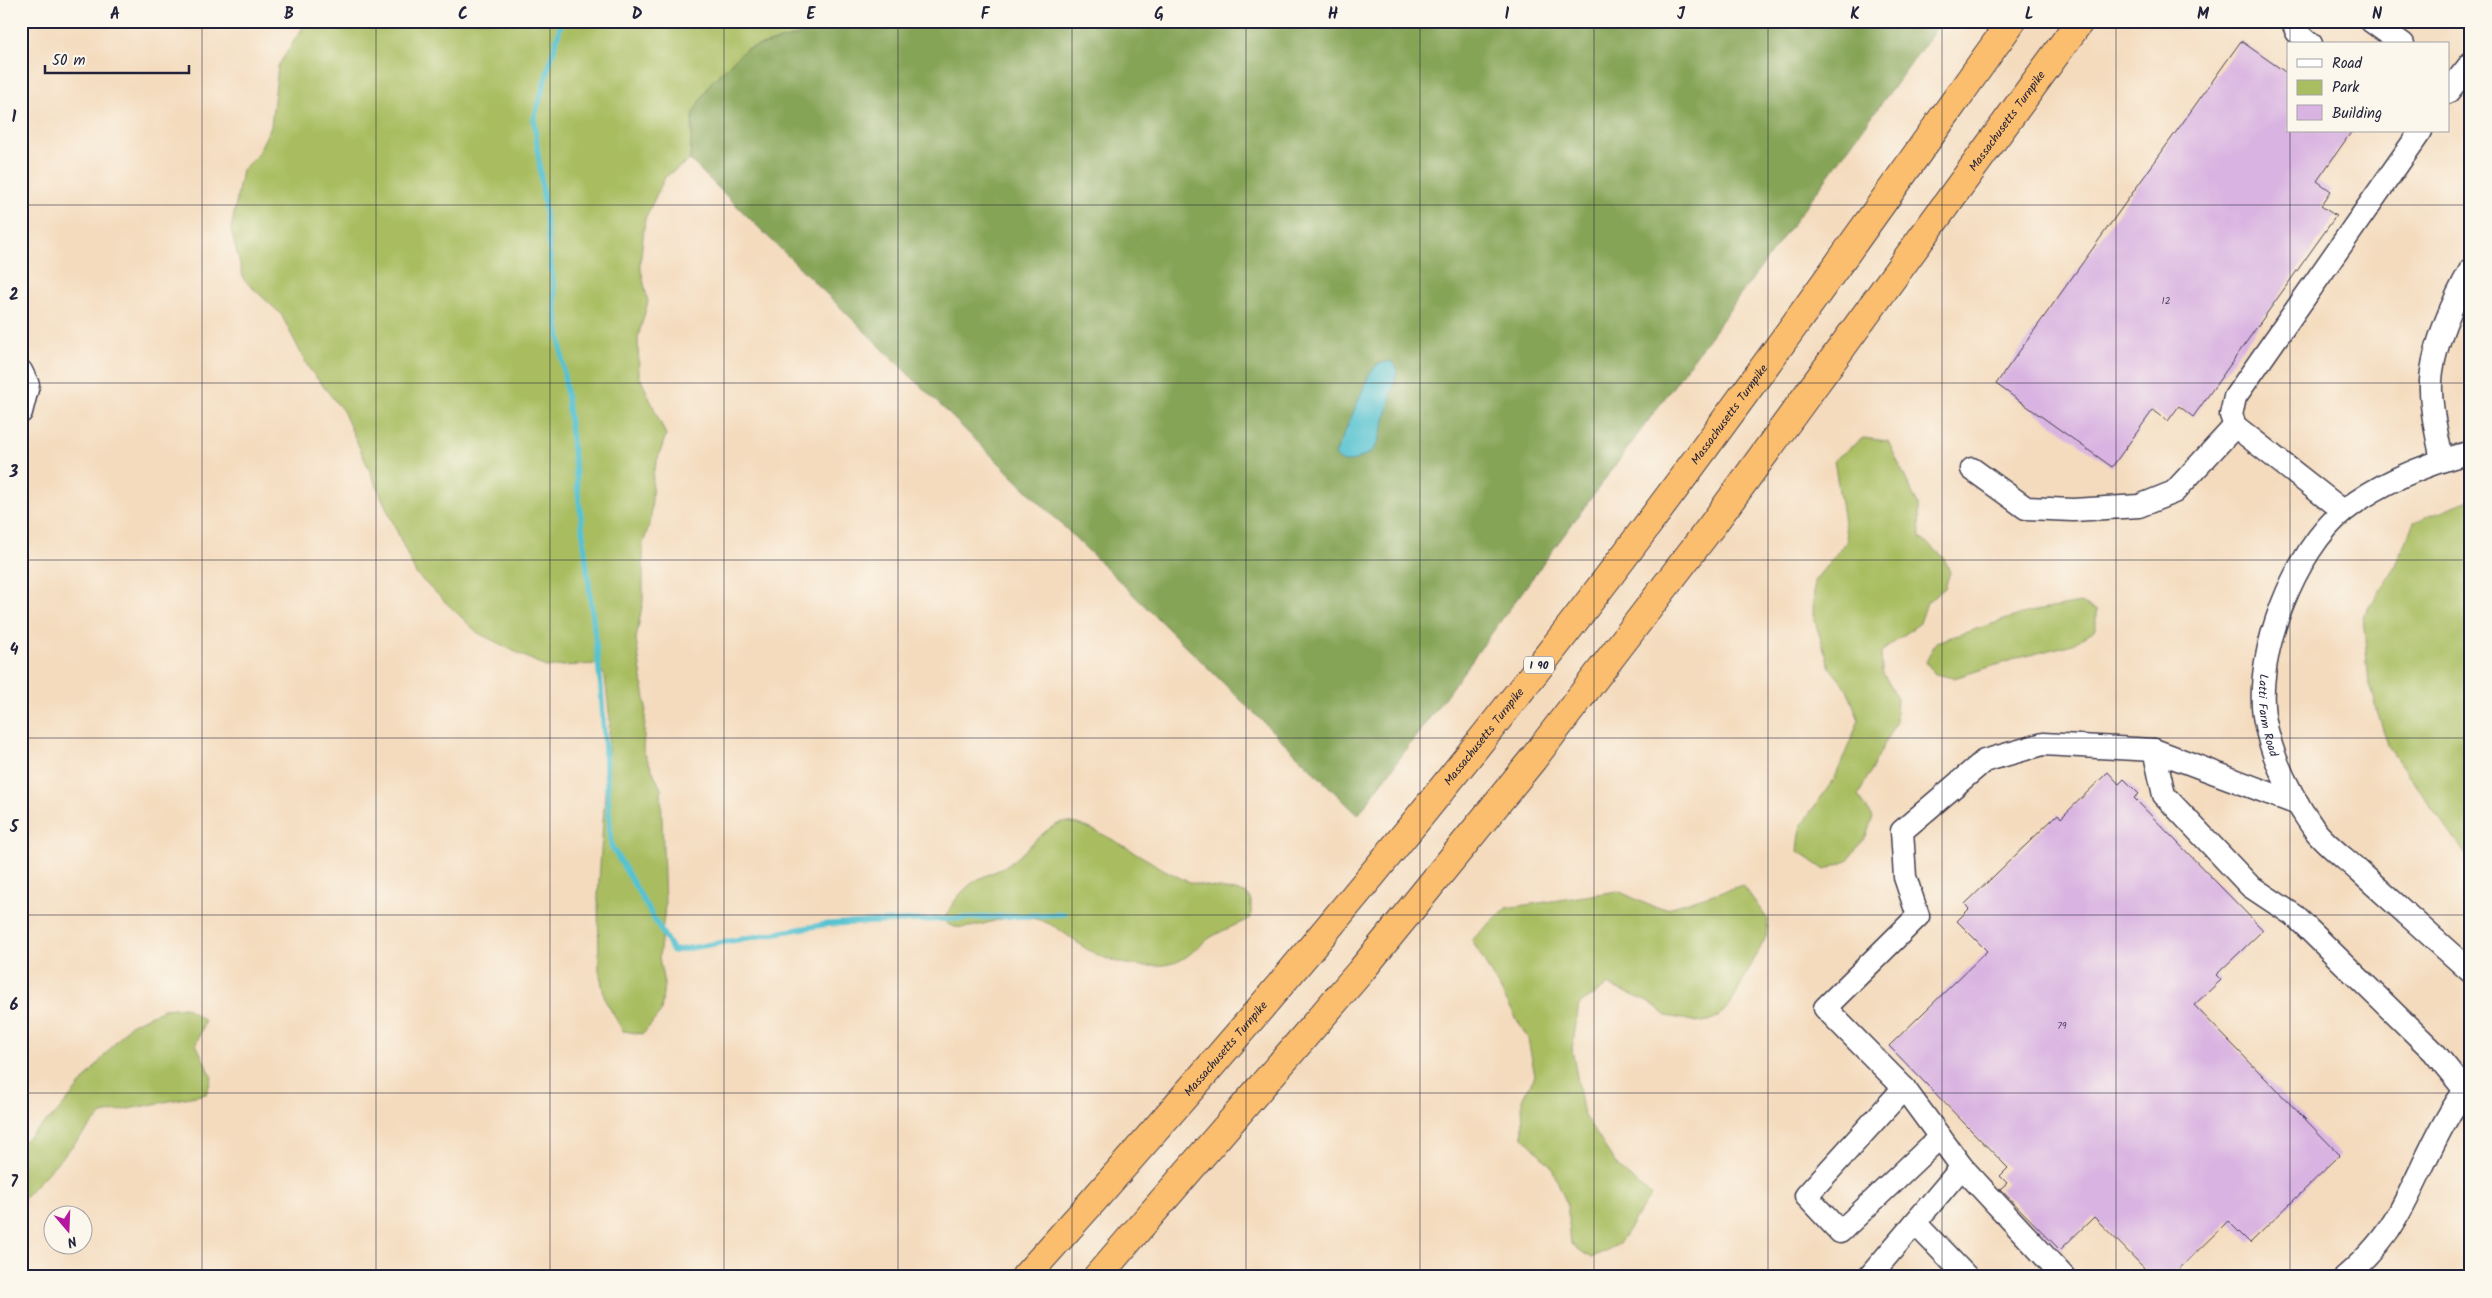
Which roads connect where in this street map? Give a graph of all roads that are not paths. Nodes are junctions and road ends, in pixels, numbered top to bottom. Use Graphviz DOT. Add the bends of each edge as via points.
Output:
graph roads {
  1 [pos="2012,21"];
  2 [pos="2080,21"];
  3 [pos="2292,21"];
  4 [pos="2370,21"];
  5 [pos="2309,42"];
  6 [pos="2400,42"];
  7 [pos="2471,63"];
  8 [pos="2451,83"];
  9 [pos="2419,132"];
  10 [pos="2471,269"];
  11 [pos="21,371"];
  12 [pos="21,412"];
  13 [pos="2235,426"];
  14 [pos="2471,452"];
  15 [pos="2442,460"];
  16 [pos="1972,469"];
  17 [pos="2344,511"];
  18 [pos="2154,750"];
  19 [pos="2298,804"];
  20 [pos="2471,972"];
  21 [pos="2468,1087"];
  22 [pos="1904,1088"];
  23 [pos="1940,1137"];
  24 [pos="1962,1167"];
  25 [pos="1915,1223"];
  26 [pos="1026,1277"];
  27 [pos="1097,1277"];
  28 [pos="1869,1277"];
  29 [pos="1967,1277"];
  30 [pos="2064,1277"];
  31 [pos="2345,1277"];
  1 -- 26 [label="highway, Massachusetts Turnpike / I 90" via="1661,506 1485,734 1227,1048"];
  2 -- 27 [label="highway, Massachusetts Turnpike" via="1713,524 1533,760 1360,972"];
  3 -- 5 [label="street" via="2297,32"];
  4 -- 6 [label="street"];
  7 -- 8 [label="street"];
  9 -- 13 [label="street" via="2235,397 2231,415"];
  10 -- 15 [label="street" via="2442,331 2432,380 2434,424"];
  11 -- 12 [label="street" via="28,385"];
  13 -- 16 [label="street" via="2174,492 2139,506 2073,510 2026,508"];
  13 -- 17 [label="street"];
  14 -- 15 [label="street, Latti Farm Road"];
  15 -- 17 [label="street, Latti Farm Road" via="2374,491"];
  17 -- 19 [label="street, Latti Farm Road" via="2324,531 2292,579 2280,609 2264,684 2264,714 2272,748 2282,777"];
  18 -- 19 [label="street"];
  18 -- 21 [label="street" via="2164,795 2250,886 2295,916"];
  18 -- 22 [label="street" via="2043,744 1984,761 1902,831 1905,877 1918,916 1825,1008"];
  19 -- 20 [label="street, Latti Farm Road" via="2316,831"];
  21 -- 31 [label="street" via="2433,1142 2399,1214 2375,1247"];
  22 -- 23 [label="street"];
  22 -- 23 [label="street" via="1806,1196 1840,1232"];
  23 -- 24 [label="street"];
  24 -- 25 [label="street"];
  24 -- 30 [label="street"];
  25 -- 28 [label="street"];
  25 -- 29 [label="street"];
}
